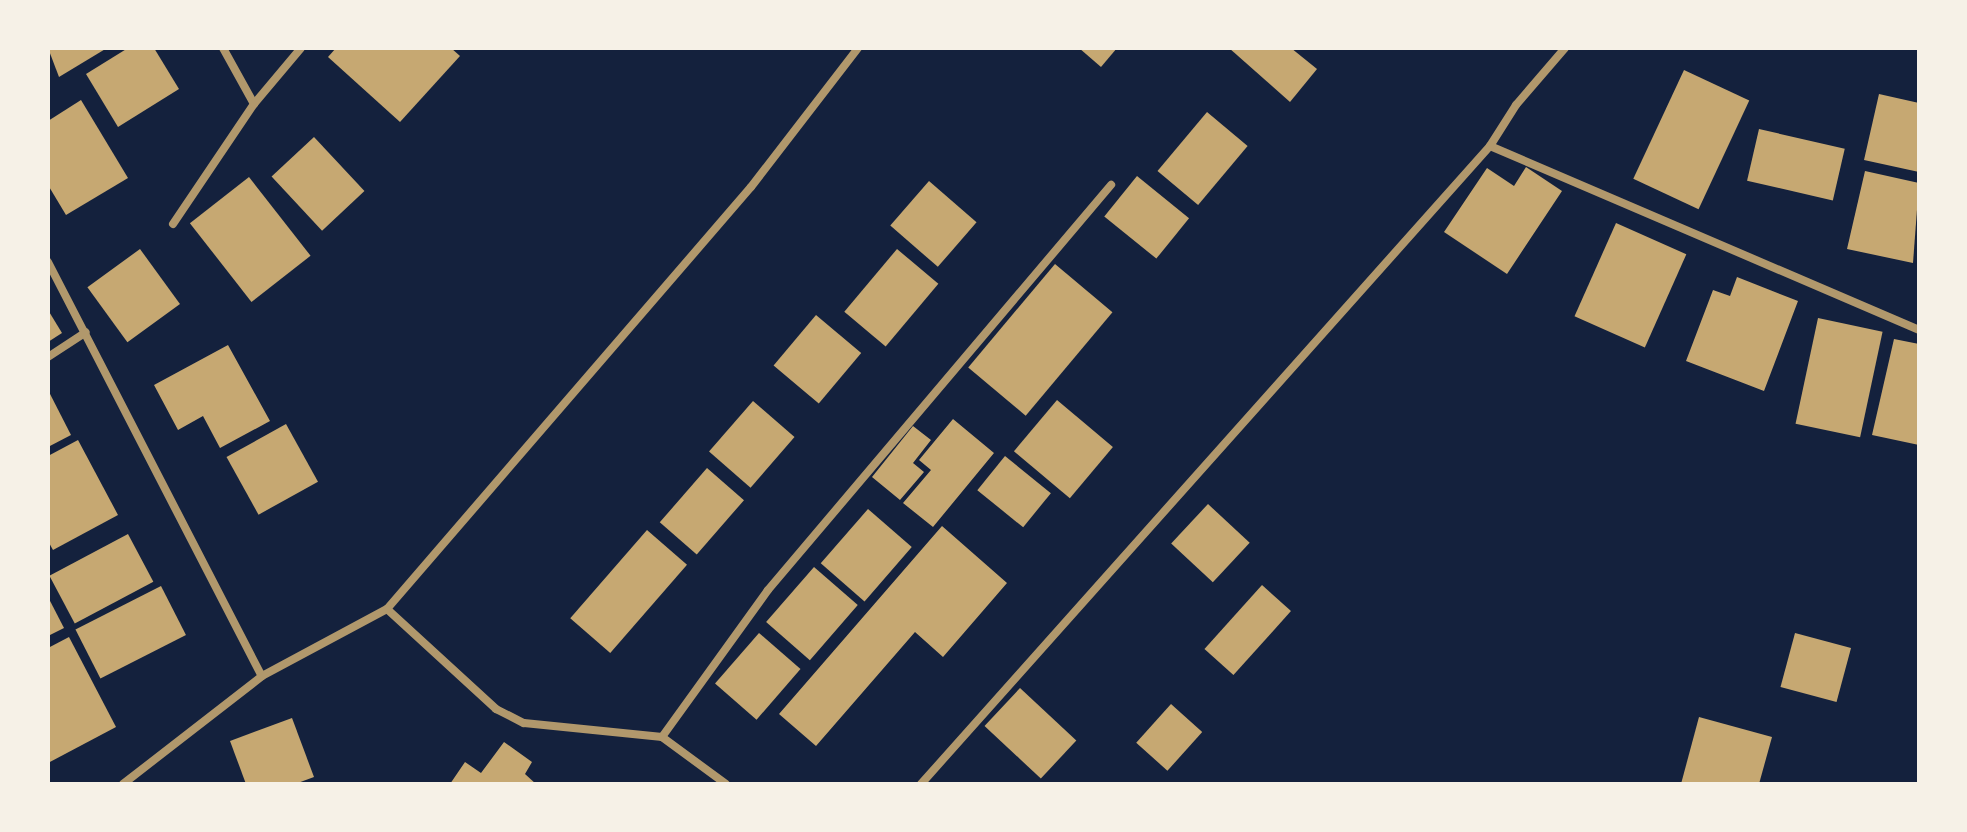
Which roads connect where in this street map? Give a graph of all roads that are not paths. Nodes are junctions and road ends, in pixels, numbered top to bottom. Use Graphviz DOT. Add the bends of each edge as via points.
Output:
graph roads {
  1 [pos="223,48"];
  2 [pos="301,48"];
  3 [pos="858,48"];
  4 [pos="1565,48"];
  5 [pos="254,104"];
  6 [pos="1490,146"];
  7 [pos="1111,185"];
  8 [pos="173,224"];
  9 [pos="48,262"];
  10 [pos="1919,330"];
  11 [pos="86,332"];
  12 [pos="48,357"];
  13 [pos="387,609"];
  14 [pos="262,676"];
  15 [pos="662,737"];
  16 [pos="123,784"];
  17 [pos="726,784"];
  18 [pos="921,784"];
  1 -- 5 [label="street"];
  2 -- 5 [label="street"];
  3 -- 13 [label="street" via="751,187"];
  4 -- 6 [label="street" via="1516,105"];
  5 -- 8 [label="street"];
  6 -- 10 [label="street"];
  6 -- 18 [label="street"];
  7 -- 15 [label="street" via="768,590"];
  9 -- 11 [label="street"];
  11 -- 12 [label="street"];
  11 -- 14 [label="street"];
  13 -- 14 [label="street"];
  13 -- 15 [label="street" via="496,709 524,723"];
  14 -- 16 [label="street"];
  15 -- 17 [label="street"];
}
